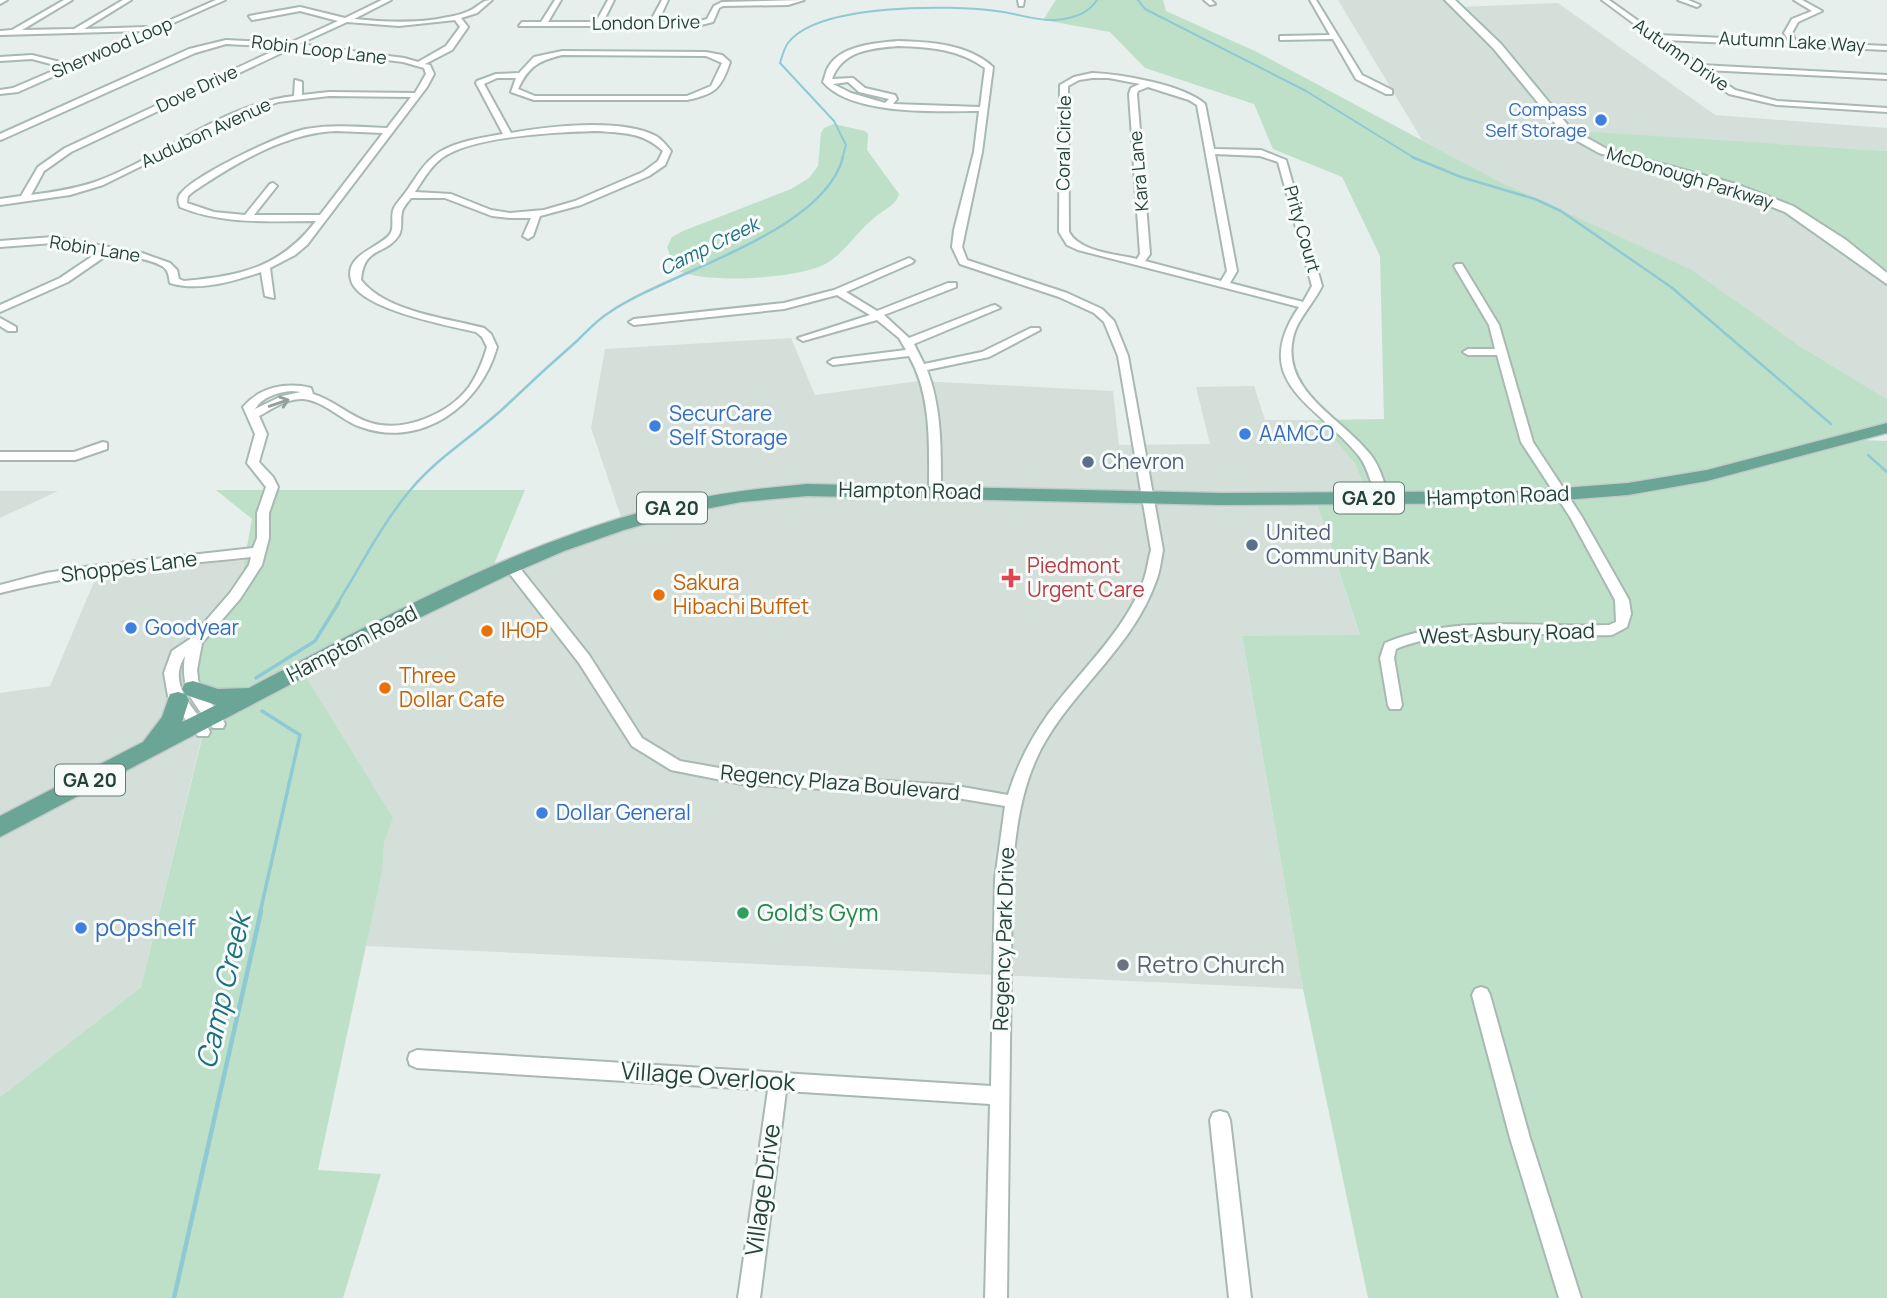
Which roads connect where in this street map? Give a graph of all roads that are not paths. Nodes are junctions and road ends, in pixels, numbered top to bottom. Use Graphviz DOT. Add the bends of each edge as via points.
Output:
graph roads {
  1 [pos="69,0"];
  2 [pos="128,0"];
  3 [pos="222,0"];
  4 [pos="307,0"];
  5 [pos="388,0"];
  6 [pos="489,0"];
  7 [pos="558,0"];
  8 [pos="611,0"];
  9 [pos="665,0"];
  10 [pos="801,0"];
  11 [pos="1313,0"];
  12 [pos="1450,0"];
  13 [pos="1605,0"];
  14 [pos="1681,0"];
  15 [pos="1797,0"];
  16 [pos="1697,5"];
  17 [pos="300,9"];
  18 [pos="456,16"];
  19 [pos="252,18"];
  20 [pos="345,20"];
  21 [pos="522,24"];
  22 [pos="543,24"];
  23 [pos="598,24"];
  24 [pos="653,24"];
  25 [pos="157,29"];
  26 [pos="74,32"];
  27 [pos="0,33"];
  28 [pos="12,33"];
  29 [pos="1335,37"];
  30 [pos="1654,37"];
  31 [pos="1283,38"];
  32 [pos="1793,42"];
  33 [pos="287,46"];
  34 [pos="1887,48"];
  35 [pos="0,60"];
  36 [pos="420,64"];
  37 [pos="67,66"];
  38 [pos="1696,67"];
  39 [pos="521,75"];
  40 [pos="1887,77"];
  41 [pos="298,82"];
  42 [pos="827,82"];
  43 [pos="1145,85"];
  44 [pos="0,92"];
  45 [pos="1389,92"];
  46 [pos="417,95"];
  47 [pos="298,97"];
  48 [pos="886,106"];
  49 [pos="983,109"];
  50 [pos="1887,110"];
  51 [pos="390,131"];
  52 [pos="508,135"];
  53 [pos="0,137"];
  54 [pos="1211,151"];
  55 [pos="272,186"];
  56 [pos="408,195"];
  57 [pos="24,199"];
  58 [pos="0,202"];
  59 [pos="536,215"];
  60 [pos="249,216"];
  61 [pos="323,218"];
  62 [pos="528,236"];
  63 [pos="0,244"];
  64 [pos="107,251"];
  65 [pos="909,261"];
  66 [pos="1139,263"];
  67 [pos="1459,266"];
  68 [pos="265,267"];
  69 [pos="1887,280"];
  70 [pos="952,285"];
  71 [pos="1224,285"];
  72 [pos="838,292"];
  73 [pos="270,296"];
  74 [pos="1304,305"];
  75 [pos="995,308"];
  76 [pos="0,309"];
  77 [pos="877,315"];
  78 [pos="0,321"];
  79 [pos="634,321"];
  80 [pos="1035,330"];
  81 [pos="0,335"];
  82 [pos="803,338"];
  83 [pos="910,347"];
  84 [pos="1468,352"];
  85 [pos="1503,352"];
  86 [pos="833,362"];
  87 [pos="922,368"];
  88 [pos="1887,428"];
  89 [pos="103,446"];
  90 [pos="0,456"];
  91 [pos="935,491"];
  92 [pos="1561,495"];
  93 [pos="1148,497"];
  94 [pos="1383,498"];
  95 [pos="259,552"];
  96 [pos="510,565"];
  97 [pos="0,589"];
  98 [pos="256,693"];
  99 [pos="185,694"];
  100 [pos="1395,705"];
  101 [pos="208,724"];
  102 [pos="149,750"];
  103 [pos="1015,802"];
  104 [pos="31,811"];
  105 [pos="0,827"];
  106 [pos="0,835"];
  107 [pos="1481,995"];
  108 [pos="417,1059"];
  109 [pos="778,1082"];
  110 [pos="999,1096"];
  111 [pos="1220,1120"];
  112 [pos="749,1298"];
  113 [pos="996,1298"];
  114 [pos="1240,1298"];
  115 [pos="1570,1298"];
  1 -- 28 [label="street"];
  2 -- 26 [label="street"];
  3 -- 25 [label="street, Sherwood Loop"];
  4 -- 17 [label="street"];
  5 -- 20 [label="street, Dove Drive"];
  6 -- 18 [label="street" via="471,13"];
  7 -- 22 [label="street"];
  8 -- 23 [label="street"];
  9 -- 24 [label="street"];
  10 -- 24 [label="street, London Drive" via="725,3 716,6 705,23"];
  11 -- 29 [label="street"];
  12 -- 69 [label="street, McDonough Parkway" via="1497,46 1567,131 1603,151 1732,187 1789,209 1842,243"];
  13 -- 30 [label="street, Autumn Drive"];
  14 -- 16 [label="street"];
  15 -- 32 [label="street" via="1818,11 1795,21 1788,33"];
  17 -- 19 [label="street"];
  17 -- 20 [label="street"];
  18 -- 20 [label="street" via="401,25"];
  18 -- 36 [label="street" via="464,27 455,42"];
  20 -- 33 [label="street, Dove Drive"];
  21 -- 22 [label="street, London Drive"];
  22 -- 23 [label="street, London Drive"];
  23 -- 24 [label="street, London Drive"];
  25 -- 26 [label="street"];
  25 -- 37 [label="street, Sherwood Loop"];
  26 -- 28 [label="street"];
  27 -- 28 [label="street"];
  29 -- 31 [label="street"];
  29 -- 45 [label="street" via="1359,77"];
  30 -- 32 [label="street, Autumn Lake Way"];
  30 -- 38 [label="street, Autumn Drive"];
  32 -- 34 [label="street, Autumn Lake Way"];
  33 -- 36 [label="street, Robin Loop Lane"];
  33 -- 53 [label="street, Robin Loop Lane" via="239,41 192,51"];
  33 -- 57 [label="street, Dove Drive" via="55,157 34,178"];
  35 -- 37 [label="street" via="32,57"];
  36 -- 46 [label="street" via="427,66 430,74"];
  37 -- 44 [label="street, Sherwood Loop" via="15,90"];
  38 -- 40 [label="street"];
  38 -- 50 [label="street, Autumn Drive" via="1732,92 1758,100"];
  39 -- 39 [label="street" via="537,59 573,52 706,54 726,62 718,86 687,98 534,98 514,90"];
  39 -- 52 [label="street" via="493,76 479,85"];
  41 -- 47 [label="street"];
  42 -- 48 [label="street" via="845,95"];
  42 -- 48 [label="street" via="850,80 862,90 892,97"];
  42 -- 49 [label="street, Regency Park Drive" via="832,63 869,47 952,47 978,57 989,67"];
  43 -- 54 [label="street, Coral Circle" via="1201,104"];
  43 -- 66 [label="street, Kara Lane" via="1133,94 1145,247"];
  43 -- 66 [label="street, Coral Circle" via="1113,76 1085,76 1064,85 1065,238 1081,248"];
  46 -- 47 [label="street, Audubon Avenue"];
  46 -- 51 [label="street"];
  47 -- 57 [label="street, Audubon Avenue" via="250,110 100,183"];
  48 -- 49 [label="street"];
  49 -- 93 [label="street, Regency Park Drive" via="957,247 963,262 1063,295 1109,321 1121,349"];
  51 -- 60 [label="street" via="301,133 216,174 188,191 182,200 183,205 203,213"];
  51 -- 61 [label="street"];
  52 -- 56 [label="street" via="442,154"];
  52 -- 59 [label="street" via="610,129 648,135 667,149 664,161 649,173"];
  54 -- 71 [label="street, Coral Circle" via="1232,271"];
  54 -- 74 [label="street, Prity Court" via="1261,153 1282,160 1316,276 1317,286"];
  55 -- 60 [label="street"];
  56 -- 59 [label="street" via="447,196 493,213"];
  56 -- 95 [label="street" via="397,211 396,234 369,252 358,266 354,275 357,285 388,304 483,333 492,347 471,392 452,409 400,428 367,425 307,397 279,401 252,415 261,434 253,463 272,487 262,513"];
  57 -- 58 [label="street, Audubon Avenue"];
  59 -- 62 [label="street"];
  60 -- 61 [label="street"];
  61 -- 68 [label="street, Robin Lane" via="298,249"];
  63 -- 64 [label="street, Robin Lane" via="53,240"];
  64 -- 68 [label="street, Robin Lane" via="158,260 172,270 176,283 183,284"];
  64 -- 76 [label="street" via="64,280"];
  65 -- 72 [label="street"];
  66 -- 71 [label="street, Coral Circle"];
  67 -- 85 [label="street" via="1494,326"];
  68 -- 73 [label="street"];
  70 -- 77 [label="street"];
  71 -- 74 [label="street, Coral Circle"];
  72 -- 77 [label="street"];
  72 -- 79 [label="street" via="784,306"];
  74 -- 94 [label="street, Prity Court" via="1288,337 1288,367 1306,399 1366,457"];
  75 -- 83 [label="street"];
  77 -- 82 [label="street"];
  77 -- 83 [label="street"];
  78 -- 81 [label="street" via="12,329"];
  80 -- 87 [label="street" via="985,355"];
  83 -- 86 [label="street"];
  83 -- 87 [label="street"];
  84 -- 85 [label="street"];
  85 -- 92 [label="street" via="1527,442"];
  87 -- 91 [label="street" via="934,411"];
  88 -- 92 [label="main road, Hampton Road / GA 20" via="1707,475"];
  89 -- 90 [label="street" via="75,456"];
  91 -- 93 [label="main road, Hampton Road / GA 20"];
  91 -- 96 [label="main road, Hampton Road / GA 20" via="807,489 713,499 629,519"];
  92 -- 94 [label="main road, Hampton Road / GA 20"];
  92 -- 100 [label="street, West Asbury Road" via="1622,600 1622,624 1612,630 1585,632 1476,632 1401,639 1390,646 1387,659"];
  93 -- 94 [label="main road, Hampton Road / GA 20"];
  93 -- 103 [label="street, Regency Park Drive" via="1157,550 1141,600 1037,741"];
  95 -- 97 [label="street, Shoppes Lane" via="84,571"];
  95 -- 99 [label="street" via="246,582 195,642 177,655 171,685"];
  96 -- 98 [label="main road, Hampton Road / GA 20"];
  96 -- 103 [label="street, Regency Plaza Boulevard" via="584,659 637,742 676,766 742,778 951,790"];
  98 -- 99 [label="main road"];
  98 -- 101 [label="main road, Hampton Road / GA 20"];
  99 -- 101 [label="street"];
  99 -- 102 [label="main road"];
  101 -- 102 [label="main road, Hampton Road / GA 20"];
  102 -- 104 [label="main road, Hampton Road / GA 20"];
  103 -- 110 [label="street, Regency Park Drive" via="1007,839 1002,910"];
  104 -- 105 [label="main road, Hampton Road / GA 20"];
  104 -- 106 [label="main road"];
  107 -- 115 [label="street"];
  108 -- 109 [label="street, Village Overlook"];
  109 -- 110 [label="street, Village Overlook"];
  109 -- 112 [label="street, Village Drive"];
  110 -- 113 [label="street, Regency Park Drive"];
  111 -- 114 [label="street"];
}
